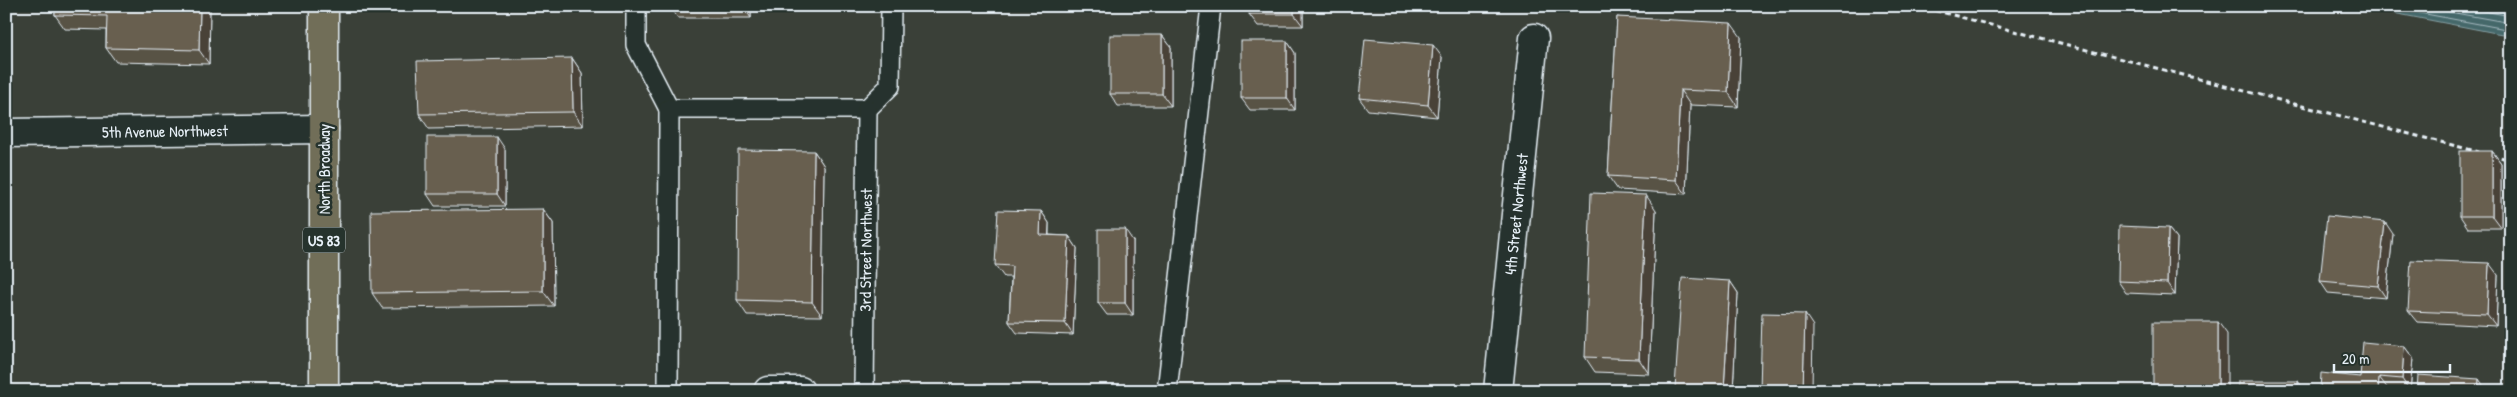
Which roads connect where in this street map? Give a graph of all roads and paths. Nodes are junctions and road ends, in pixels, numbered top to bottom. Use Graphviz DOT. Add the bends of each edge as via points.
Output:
graph roads {
  1 [pos="324,6"];
  2 [pos="636,6"];
  3 [pos="891,6"];
  4 [pos="1211,6"];
  5 [pos="1918,6"];
  6 [pos="1534,38"];
  7 [pos="669,109"];
  8 [pos="867,109"];
  9 [pos="324,129"];
  10 [pos="6,133"];
  11 [pos="2511,160"];
  12 [pos="324,391"];
  13 [pos="668,391"];
  14 [pos="768,391"];
  15 [pos="800,391"];
  16 [pos="864,391"];
  17 [pos="1168,391"];
  18 [pos="1498,391"];
  1 -- 9 [label="main road, North Broadway / US 83"];
  2 -- 7 [label="lane" via="636,45"];
  3 -- 8 [label="lane" via="890,86"];
  4 -- 17 [label="lane"];
  5 -- 11 [label="path"];
  6 -- 18 [label="street, 4th Street Northwest"];
  7 -- 8 [label="lane"];
  7 -- 13 [label="lane"];
  8 -- 16 [label="lane, 3rd Street Northwest"];
  9 -- 10 [label="street, 5th Avenue Northwest"];
  9 -- 12 [label="main road, North Broadway / US 83"];
  14 -- 15 [label="street"];
}
